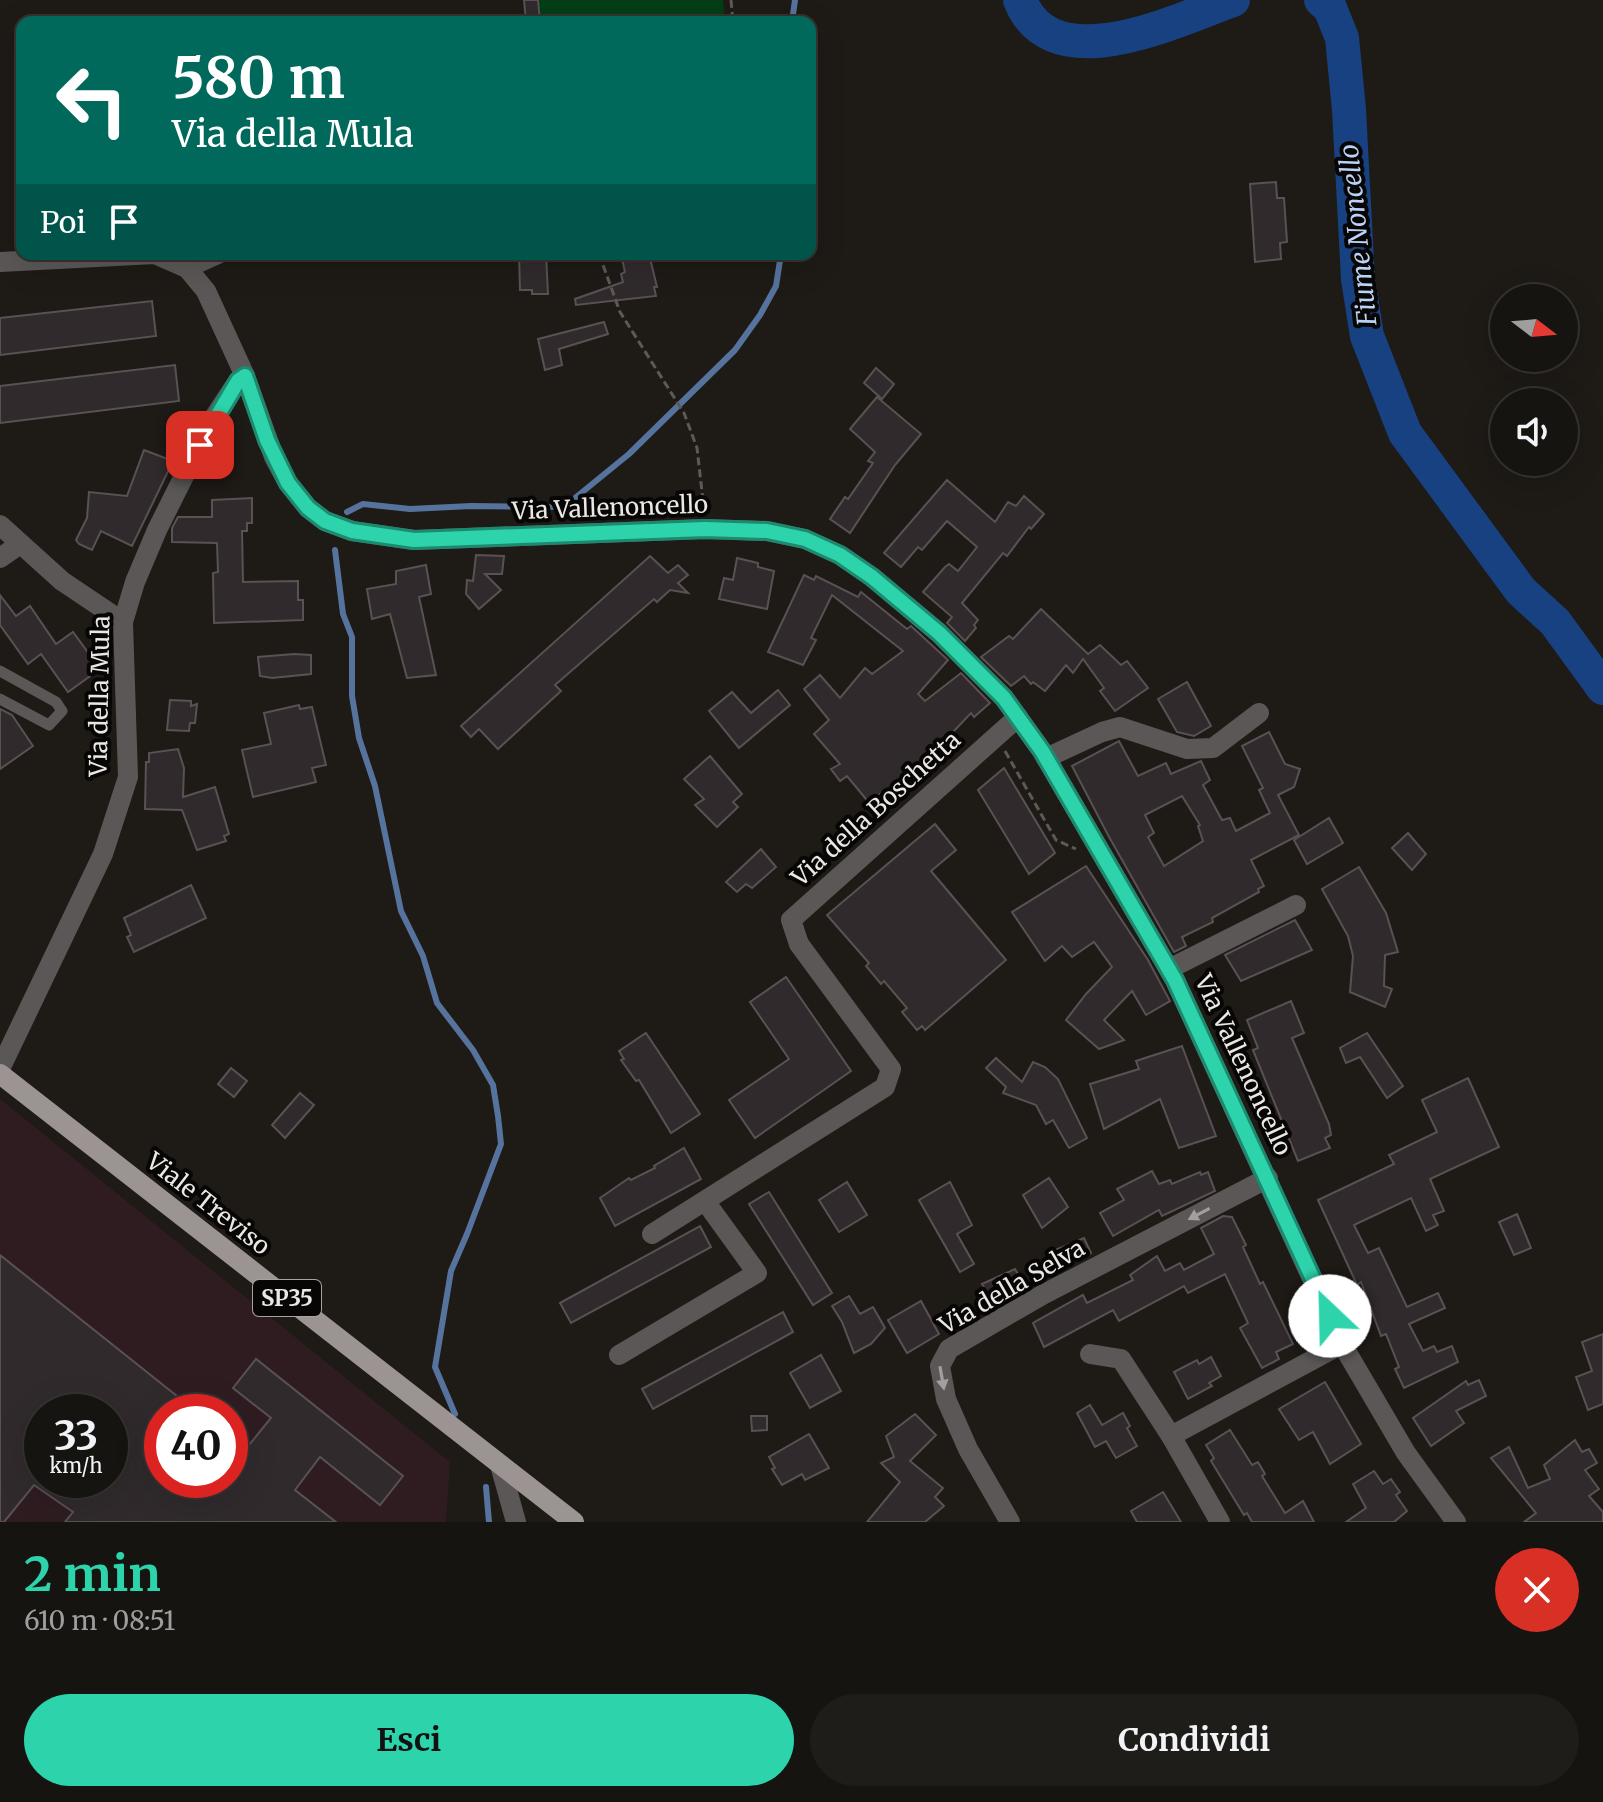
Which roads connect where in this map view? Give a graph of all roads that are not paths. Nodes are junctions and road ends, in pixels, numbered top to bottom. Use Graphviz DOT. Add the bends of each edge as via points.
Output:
graph roads {
  1 [pos="39,260"];
  2 [pos="169,260"];
  3 [pos="205,260"];
  4 [pos="0,262"];
  5 [pos="187,268"];
  6 [pos="245,376"];
  7 [pos="0,525"];
  8 [pos="20,544"];
  9 [pos="0,558"];
  10 [pos="123,622"];
  11 [pos="0,671"];
  12 [pos="0,699"];
  13 [pos="1259,713"];
  14 [pos="1018,717"];
  15 [pos="1046,758"];
  16 [pos="1296,905"];
  17 [pos="1169,969"];
  18 [pos="0,1071"];
  19 [pos="1268,1178"];
  20 [pos="705,1201"];
  21 [pos="652,1234"];
  22 [pos="1342,1344"];
  23 [pos="1090,1354"];
  24 [pos="619,1355"];
  25 [pos="1171,1436"];
  26 [pos="500,1465"];
  27 [pos="516,1522"];
  28 [pos="574,1522"];
  29 [pos="1010,1522"];
  30 [pos="1220,1522"];
  31 [pos="1456,1522"];
  1 -- 4 [label="street"];
  2 -- 5 [label="street"];
  3 -- 5 [label="street"];
  5 -- 6 [label="street, Via Vallenoncello" via="206,291"];
  6 -- 10 [label="street, Via della Mula" via="211,422 177,490 135,582"];
  6 -- 14 [label="street, Via Vallenoncello" via="288,483 325,521 352,531 414,540 705,529 767,531 805,539 872,577 939,633"];
  7 -- 8 [label="street"];
  8 -- 9 [label="street"];
  8 -- 10 [label="street" via="62,581"];
  10 -- 18 [label="street, Via della Mula" via="125,789 103,854"];
  11 -- 12 [label="lane" via="56,702 62,711 49,725"];
  13 -- 15 [label="street" via="1213,748 1187,749 1120,727"];
  14 -- 15 [label="street, Via Vallenoncello"];
  14 -- 20 [label="street, Via della Boschetta" via="791,920 799,944 891,1069 885,1087"];
  15 -- 17 [label="street, Via Vallenoncello"];
  16 -- 17 [label="street"];
  17 -- 19 [label="street, Via Vallenoncello"];
  18 -- 26 [label="main road, Viale Treviso / SP35"];
  19 -- 22 [label="street, Via Vallenoncello"];
  19 -- 29 [label="street, Via della Selva, one-way" via="949,1349 940,1366 946,1399"];
  20 -- 21 [label="street, Via della Boschetta"];
  20 -- 24 [label="street" via="757,1273"];
  22 -- 25 [label="street"];
  22 -- 31 [label="street, Via Vallenoncello" via="1406,1453"];
  23 -- 25 [label="street" via="1121,1359"];
  25 -- 30 [label="street"];
  26 -- 27 [label="street"];
  26 -- 28 [label="main road, Viale Treviso / SP35"];
}
